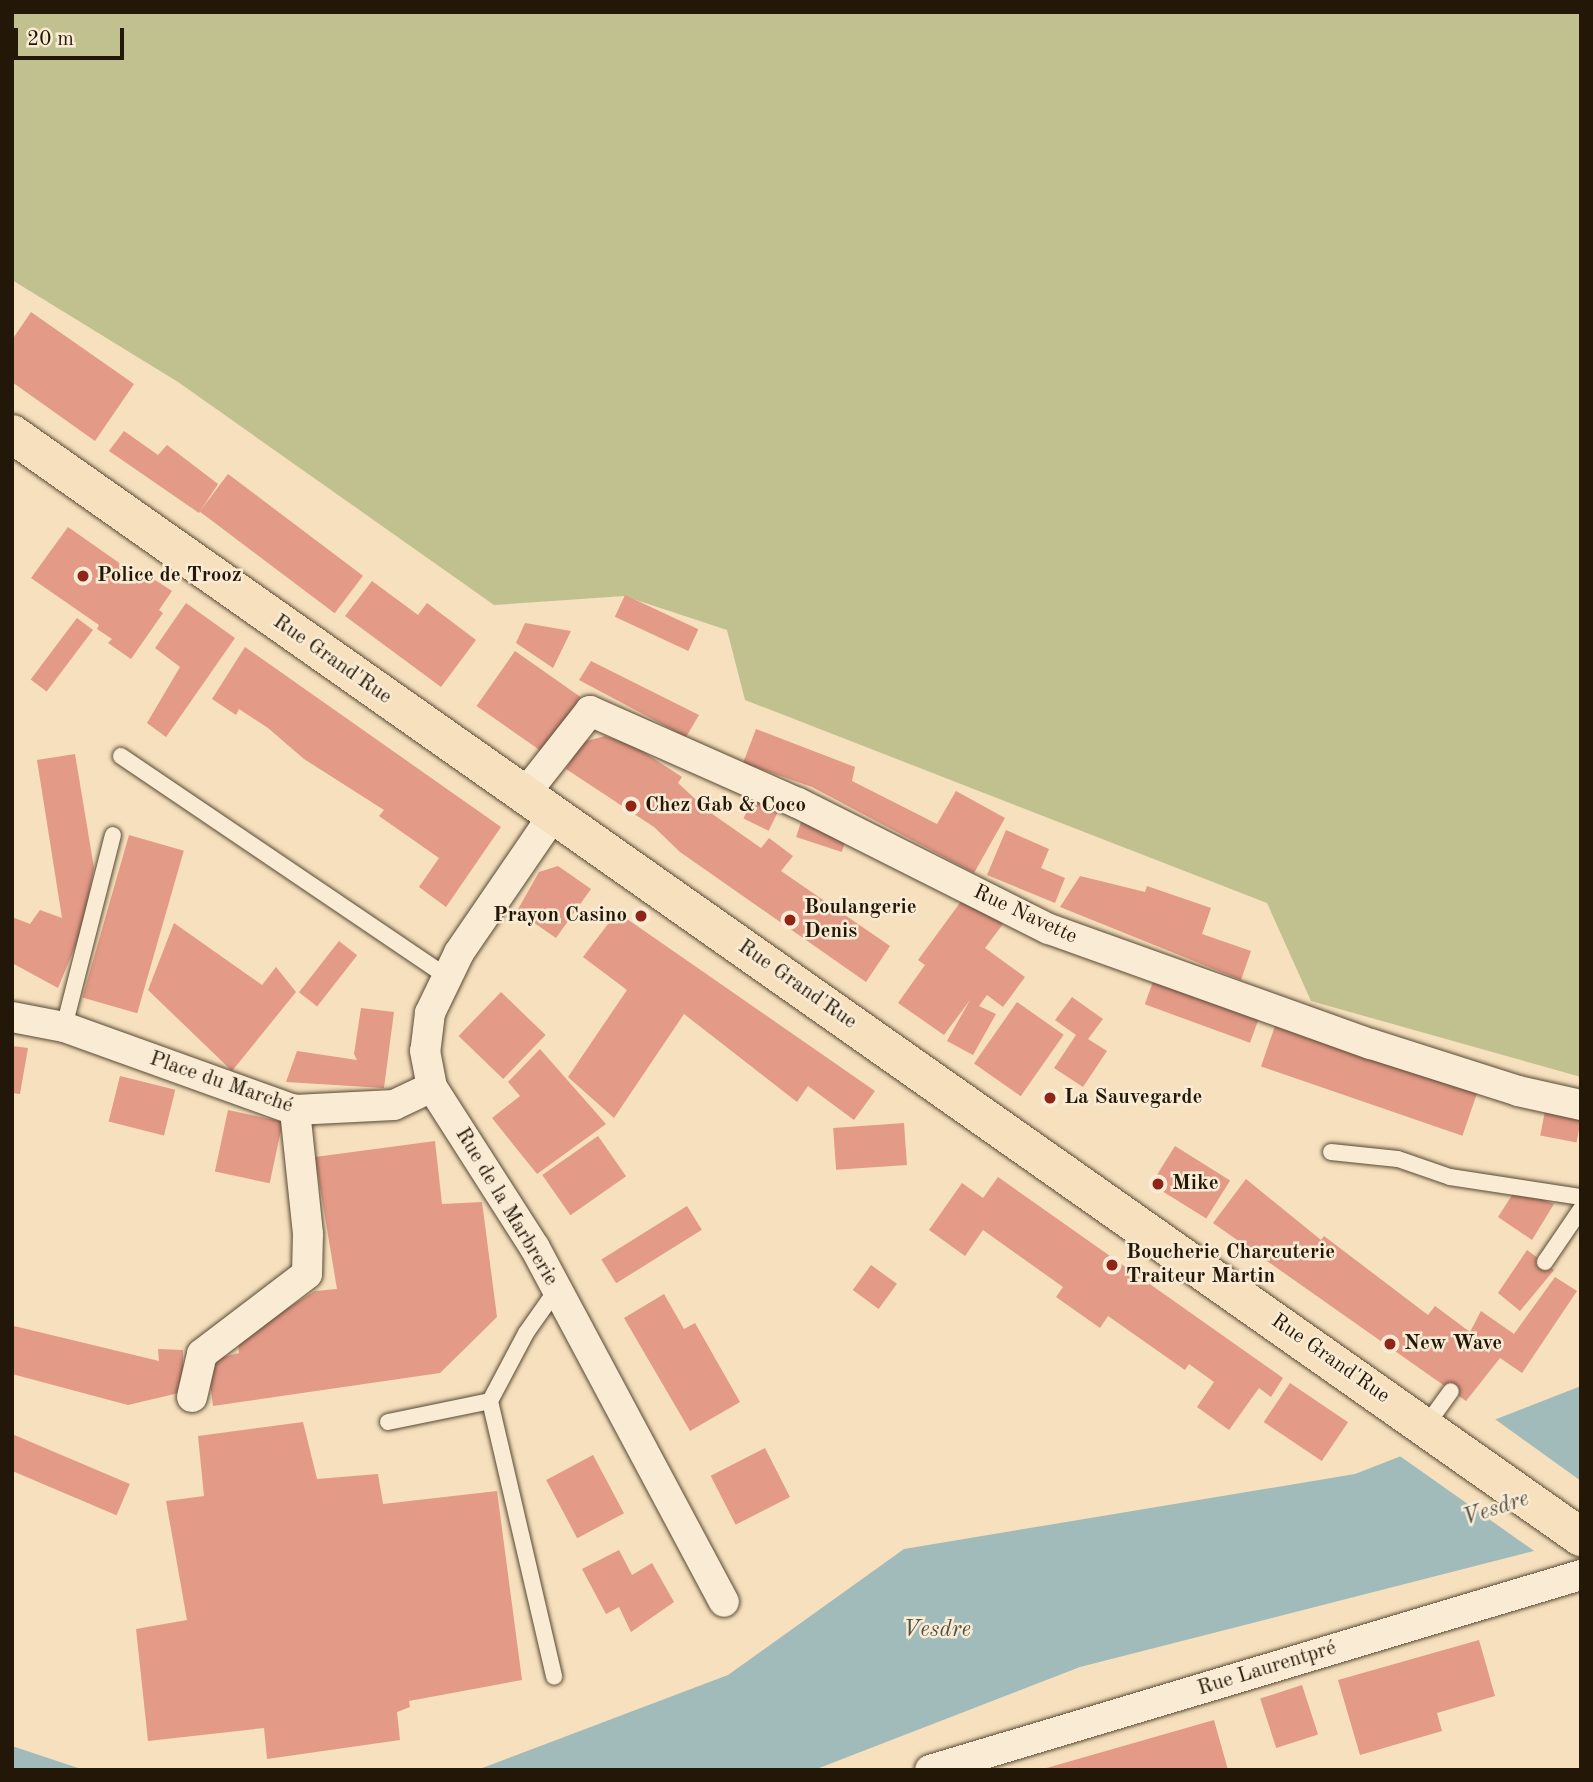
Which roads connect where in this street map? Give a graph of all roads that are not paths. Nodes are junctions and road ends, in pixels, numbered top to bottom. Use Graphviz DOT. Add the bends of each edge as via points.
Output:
graph roads {
  1 [pos="12,434"];
  2 [pos="121,756"];
  3 [pos="539,804"];
  4 [pos="113,835"];
  5 [pos="447,977"];
  6 [pos="12,1017"];
  7 [pos="64,1027"];
  8 [pos="432,1087"];
  9 [pos="1581,1105"];
  10 [pos="295,1110"];
  11 [pos="1331,1152"];
  12 [pos="1581,1197"];
  13 [pos="1581,1209"];
  14 [pos="1545,1262"];
  15 [pos="557,1289"];
  16 [pos="1451,1391"];
  17 [pos="192,1397"];
  18 [pos="490,1401"];
  19 [pos="388,1422"];
  20 [pos="1429,1429"];
  21 [pos="1581,1536"];
  22 [pos="1581,1575"];
  23 [pos="724,1602"];
  24 [pos="554,1677"];
  25 [pos="947,1767"];
  1 -- 3 [label="main road, Rue Grand'Rue"];
  2 -- 5 [label="lane"];
  3 -- 5 [label="street, Rue de la Marbrerie"];
  3 -- 9 [label="street, Rue Navette" via="590,710 798,803 1049,929 1371,1044 1518,1091"];
  3 -- 20 [label="main road, Rue Grand'Rue"];
  4 -- 7 [label="lane"];
  5 -- 8 [label="street, Rue de la Marbrerie" via="430,1013 425,1051"];
  6 -- 7 [label="street, Place du Marché"];
  7 -- 10 [label="street, Place du Marché"];
  8 -- 10 [label="street, Place du Marché" via="394,1105"];
  8 -- 15 [label="street, Rue de la Marbrerie"];
  10 -- 17 [label="street" via="308,1234 307,1275 202,1354"];
  11 -- 12 [label="lane" via="1398,1159 1450,1177"];
  13 -- 14 [label="lane"];
  15 -- 18 [label="lane" via="526,1333"];
  15 -- 23 [label="street, Rue de la Marbrerie"];
  16 -- 20 [label="lane"];
  18 -- 19 [label="lane"];
  18 -- 24 [label="lane"];
  20 -- 21 [label="main road, Rue Grand'Rue"];
  22 -- 25 [label="street, Rue Laurentpré"];
}
